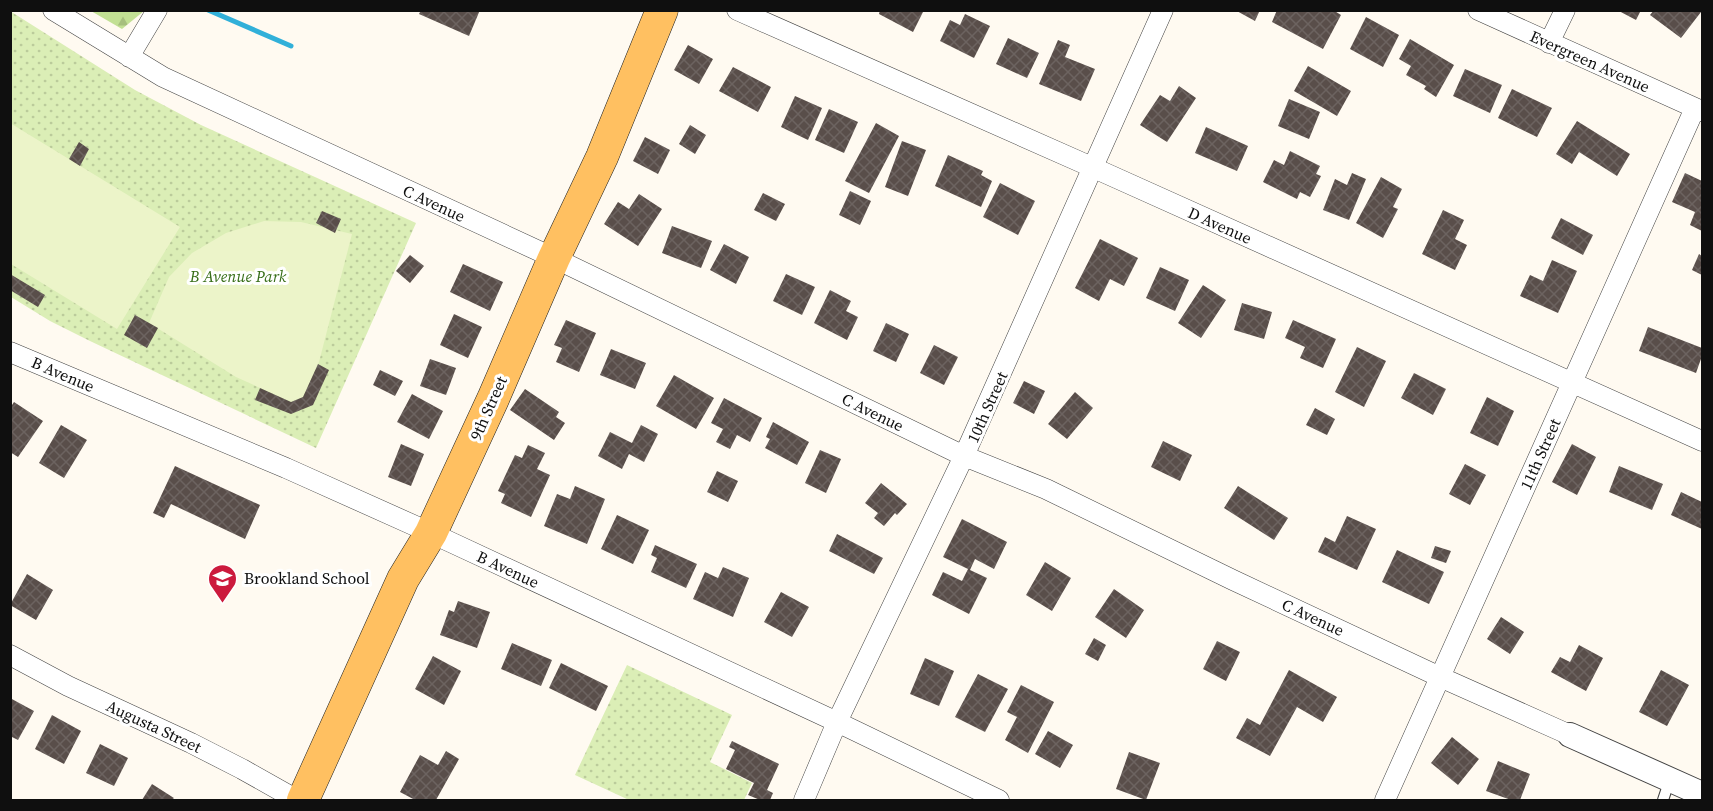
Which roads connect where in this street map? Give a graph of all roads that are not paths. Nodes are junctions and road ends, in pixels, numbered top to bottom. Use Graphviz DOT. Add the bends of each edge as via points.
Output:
graph roads {
  1 [pos="53,10"];
  2 [pos="157,10"];
  3 [pos="662,10"];
  4 [pos="737,10"];
  5 [pos="1163,10"];
  6 [pos="1478,10"];
  7 [pos="1565,10"];
  8 [pos="1549,43"];
  9 [pos="129,57"];
  10 [pos="1699,110"];
  11 [pos="1094,168"];
  12 [pos="554,258"];
  13 [pos="10,352"];
  14 [pos="1572,382"];
  15 [pos="1702,441"];
  16 [pos="964,456"];
  17 [pos="431,533"];
  18 [pos="10,655"];
  19 [pos="1440,676"];
  20 [pos="837,722"];
  21 [pos="1570,735"];
  22 [pos="1666,790"];
  23 [pos="1702,794"];
  24 [pos="297,801"];
  25 [pos="303,801"];
  26 [pos="804,801"];
  27 [pos="999,801"];
  28 [pos="1384,801"];
  1 -- 9 [label="street, C Avenue"];
  2 -- 9 [label="street"];
  3 -- 12 [label="main road, 9th Street" via="602,157"];
  4 -- 11 [label="street, D Avenue"];
  5 -- 11 [label="street, 10th Street"];
  6 -- 8 [label="street, Evergreen Avenue"];
  7 -- 8 [label="street"];
  8 -- 10 [label="street, Evergreen Avenue"];
  9 -- 12 [label="street, C Avenue" via="163,77"];
  10 -- 14 [label="street, 11th Street"];
  11 -- 14 [label="street, D Avenue"];
  11 -- 16 [label="street, 10th Street"];
  12 -- 16 [label="street, C Avenue"];
  12 -- 17 [label="main road, 9th Street"];
  13 -- 17 [label="street, B Avenue"];
  14 -- 15 [label="street, D Avenue"];
  14 -- 19 [label="street, 11th Street"];
  16 -- 19 [label="street, C Avenue" via="1046,489"];
  16 -- 20 [label="street, 10th Street"];
  17 -- 20 [label="street, B Avenue"];
  17 -- 25 [label="main road, 9th Street" via="403,579"];
  18 -- 24 [label="street, Augusta Street" via="191,743"];
  19 -- 21 [label="street, C Avenue"];
  19 -- 28 [label="street, 11th Street"];
  20 -- 26 [label="street, 10th Street"];
  20 -- 27 [label="street, B Avenue"];
  21 -- 22 [label="street, C Avenue"];
  22 -- 23 [label="street, C Avenue"];
}
